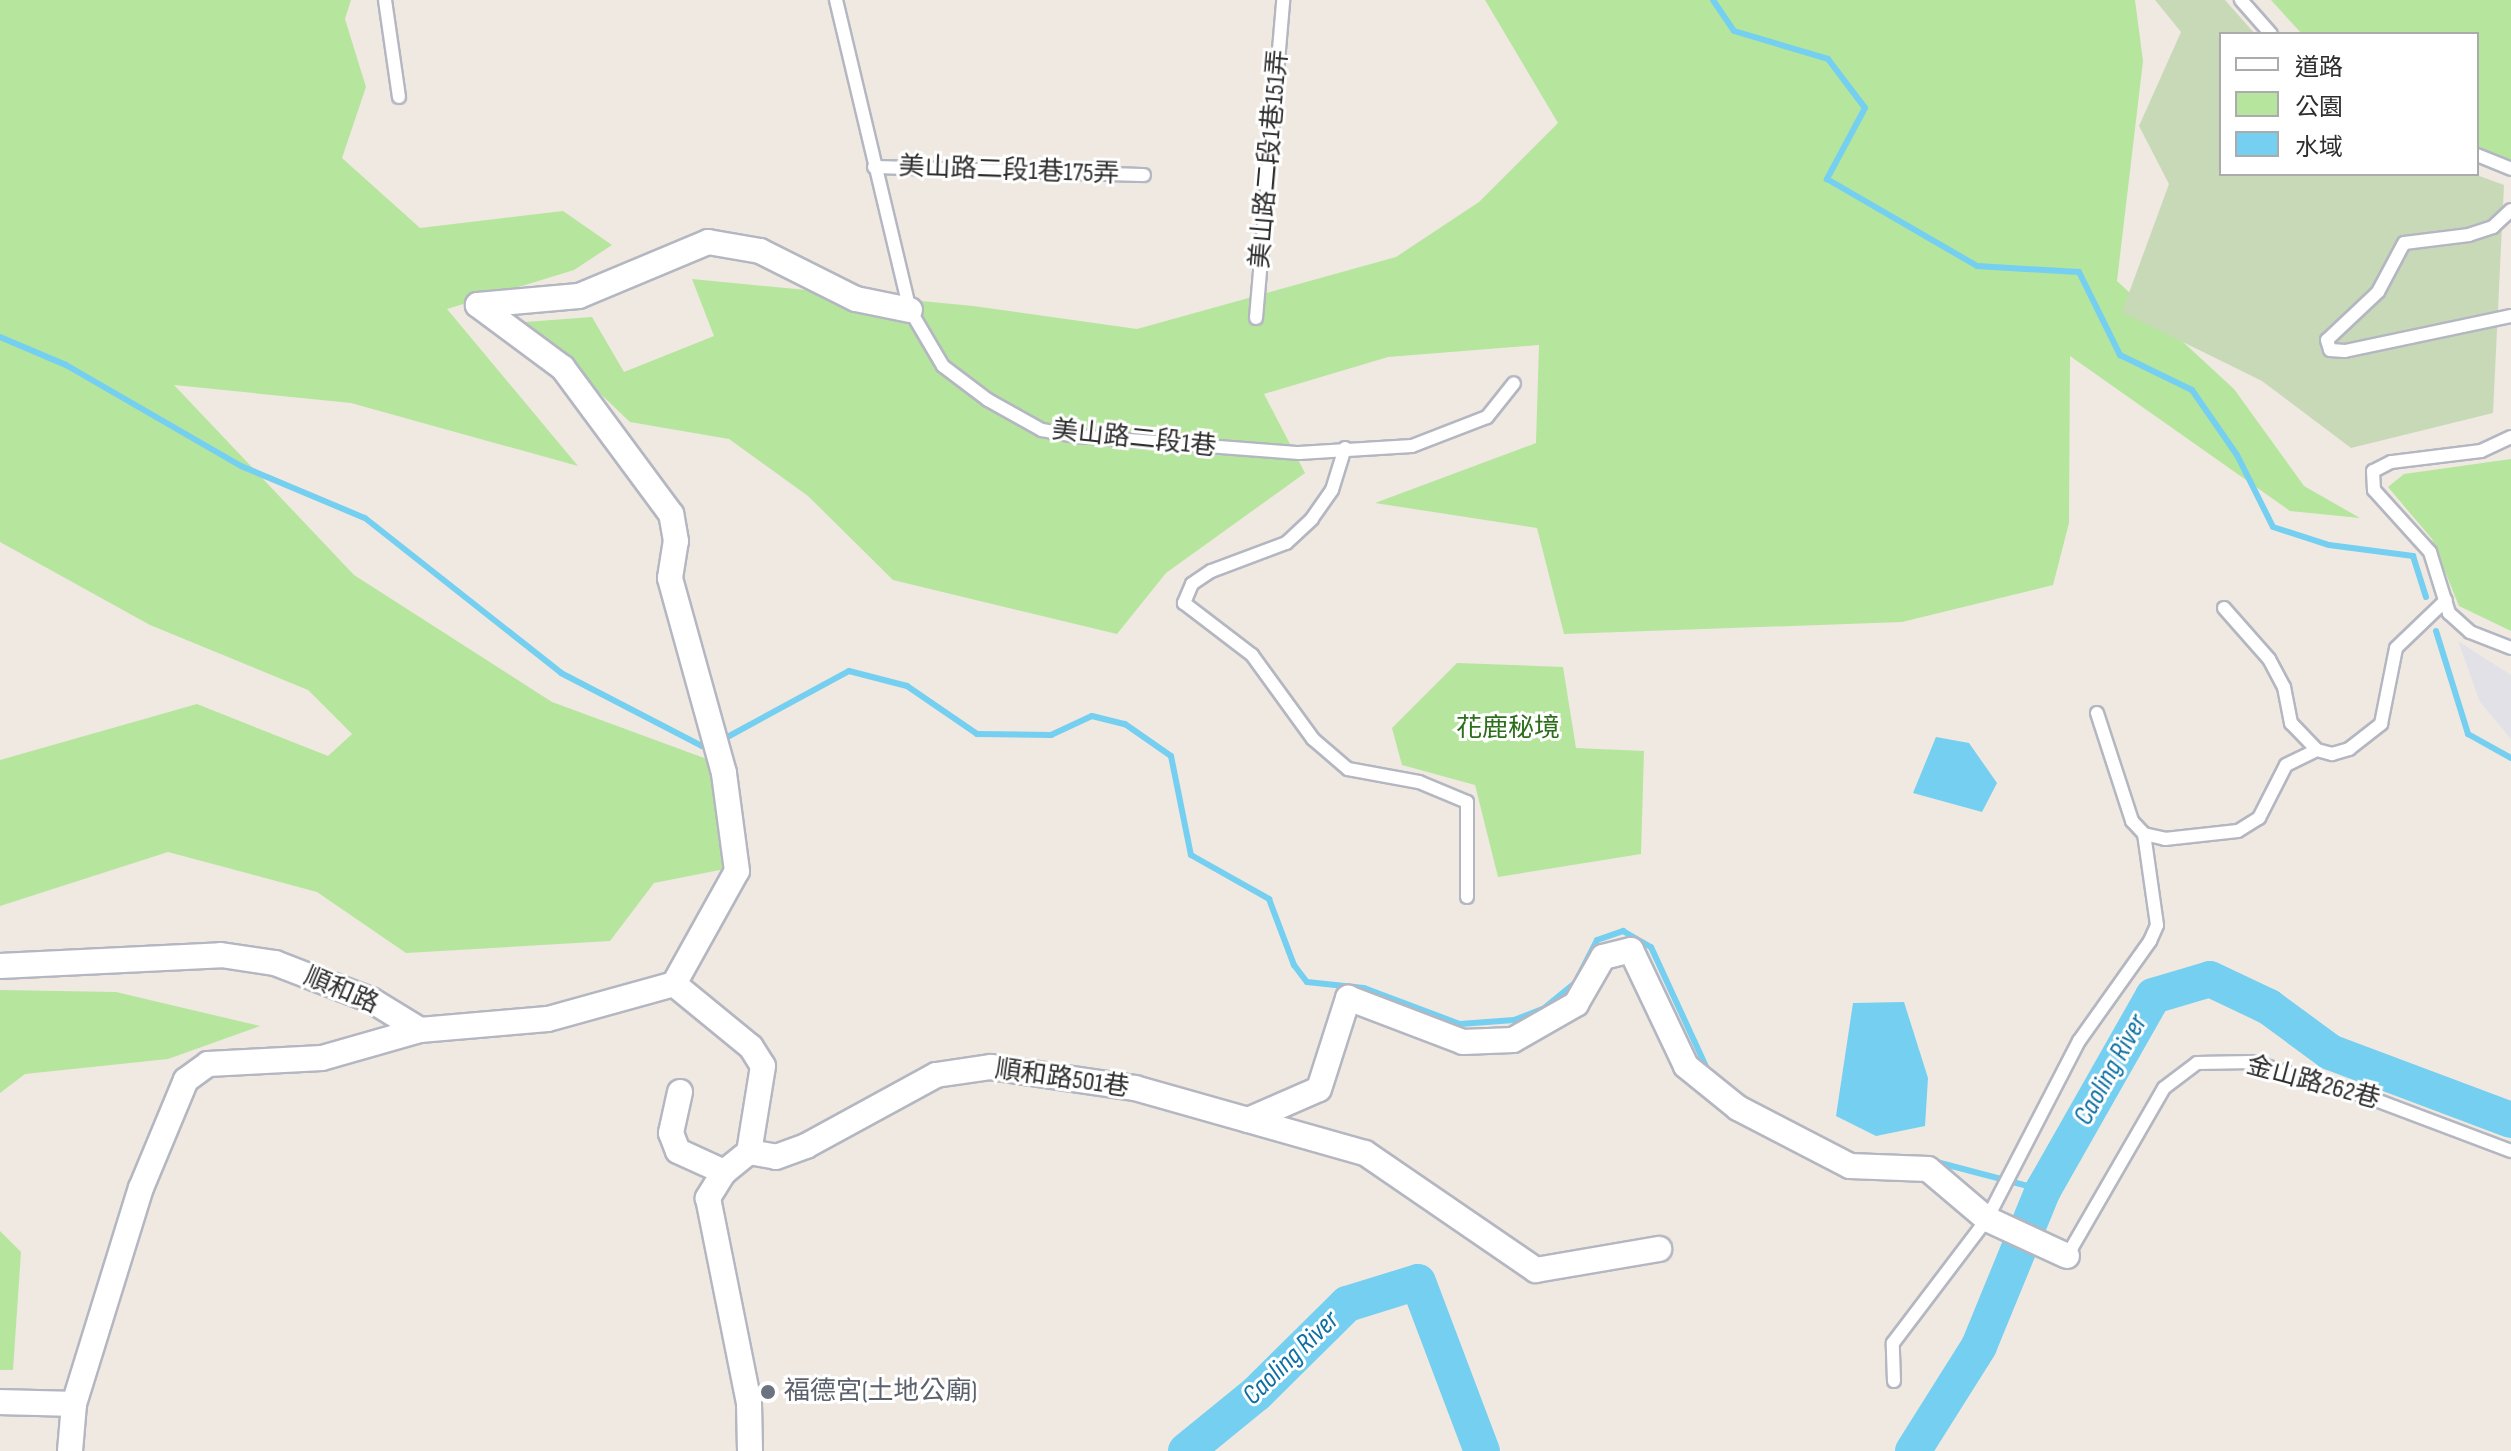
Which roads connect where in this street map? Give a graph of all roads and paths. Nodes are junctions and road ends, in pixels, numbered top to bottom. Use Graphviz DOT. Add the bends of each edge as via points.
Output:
graph roads {
  1 [pos="385,0"];
  2 [pos="836,0"];
  3 [pos="1283,0"];
  4 [pos="2241,0"];
  5 [pos="2269,32"];
  6 [pos="399,97"];
  7 [pos="2479,156"];
  8 [pos="874,167"];
  9 [pos="2511,169"];
  10 [pos="1144,175"];
  11 [pos="2511,210"];
  12 [pos="910,310"];
  13 [pos="2511,316"];
  14 [pos="1256,318"];
  15 [pos="1514,383"];
  16 [pos="2511,437"];
  17 [pos="1345,448"];
  18 [pos="2446,600"];
  19 [pos="2224,608"];
  20 [pos="2511,648"];
  21 [pos="2097,713"];
  22 [pos="2317,750"];
  23 [pos="2144,834"];
  24 [pos="1467,897"];
  25 [pos="0,966"];
  26 [pos="674,984"];
  27 [pos="420,1030"];
  28 [pos="680,1092"];
  29 [pos="1248,1120"];
  30 [pos="2511,1151"];
  31 [pos="749,1152"];
  32 [pos="724,1172"];
  33 [pos="1987,1219"];
  34 [pos="1659,1249"];
  35 [pos="2067,1256"];
  36 [pos="1894,1381"];
  37 [pos="0,1402"];
  38 [pos="74,1404"];
  39 [pos="70,1451"];
  40 [pos="750,1451"];
  1 -- 6 [label="lane"];
  2 -- 8 [label="lane, 美山路二段1巷"];
  3 -- 14 [label="lane, 美山路二段1巷151弄"];
  4 -- 5 [label="lane"];
  7 -- 9 [label="lane"];
  8 -- 10 [label="lane, 美山路二段1巷175弄"];
  8 -- 12 [label="lane, 美山路二段1巷"];
  11 -- 13 [label="lane" via="2493,227 2469,235 2404,243 2378,292 2327,340 2330,350 2345,351 2495,314"];
  12 -- 17 [label="lane, 美山路二段1巷" via="943,366 1042,430 1259,454"];
  12 -- 26 [label="street" via="856,299 760,251 708,242 579,296 478,305 563,368 671,514 676,541 670,578 714,728 737,871"];
  15 -- 17 [label="lane, 美山路二段1巷" via="1487,417 1457,430 1412,446"];
  16 -- 18 [label="lane" via="2481,451 2391,462 2373,471 2374,490 2430,552"];
  17 -- 24 [label="lane" via="1332,490 1312,519 1286,543 1211,571 1192,584 1184,603 1252,655 1313,739 1348,769 1419,782 1467,802"];
  18 -- 20 [label="lane" via="2449,613 2470,632"];
  18 -- 22 [label="lane" via="2396,648 2381,724 2349,749"];
  19 -- 22 [label="lane" via="2269,659 2284,687 2291,723"];
  21 -- 23 [label="lane" via="2122,796"];
  22 -- 23 [label="lane" via="2286,765 2259,818 2238,831 2165,839"];
  23 -- 33 [label="lane" via="2154,933 2079,1041"];
  25 -- 27 [label="street, 順和路" via="221,955 275,963 371,1000"];
  26 -- 27 [label="street" via="548,1019"];
  26 -- 31 [label="street" via="742,1038 763,1066"];
  27 -- 38 [label="street" via="322,1058 208,1064 186,1080 141,1188"];
  28 -- 32 [label="street" via="671,1133 678,1151"];
  29 -- 31 [label="street, 順和路501巷" via="1135,1088 991,1067 936,1075 796,1150 776,1157"];
  29 -- 33 [label="street" via="1319,1089 1348,998 1463,1042 1513,1040 1576,1004 1603,957 1631,950 1686,1066 1738,1108 1850,1166 1928,1169"];
  29 -- 34 [label="street, 順和路501巷" via="1365,1153 1536,1270"];
  30 -- 35 [label="lane, 金山路262巷" via="2266,1066 2197,1063 2164,1088"];
  31 -- 32 [label="street"];
  32 -- 40 [label="street" via="708,1198 709,1227 749,1403"];
  33 -- 35 [label="street"];
  33 -- 36 [label="lane" via="1893,1343"];
  37 -- 38 [label="street"];
  38 -- 39 [label="street"];
}
